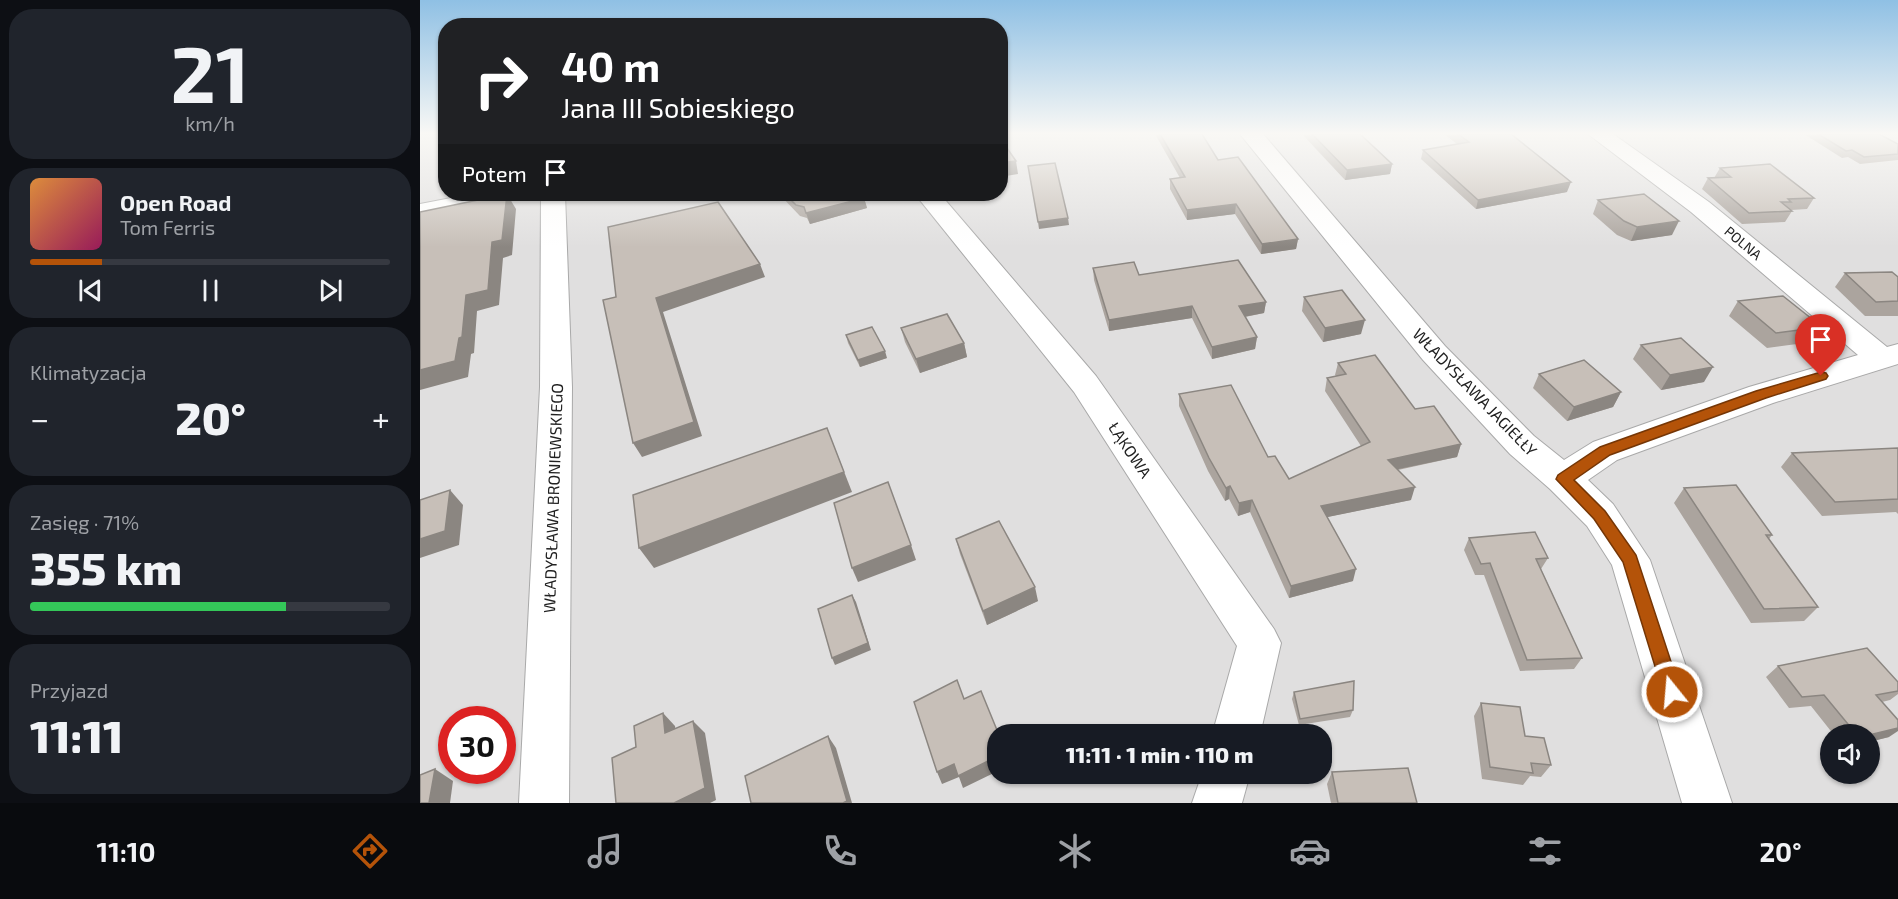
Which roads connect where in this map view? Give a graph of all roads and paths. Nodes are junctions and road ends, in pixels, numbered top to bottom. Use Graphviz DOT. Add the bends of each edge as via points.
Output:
graph roads {
  1 [pos="1282,171"];
  2 [pos="1651,171"];
  3 [pos="472,201"];
  4 [pos="553,201"];
  5 [pos="933,201"];
  6 [pos="420,211"];
  7 [pos="1890,356"];
  8 [pos="1563,479"];
  9 [pos="1239,724"];
  10 [pos="1223,784"];
  11 [pos="544,803"];
  12 [pos="1217,803"];
  13 [pos="1707,803"];
  1 -- 8 [label="street, WŁADYSŁAWA JAGIEŁŁY" via="1434,353 1521,445"];
  2 -- 7 [label="street, POLNA"];
  3 -- 6 [label="street"];
  4 -- 11 [label="street, WŁADYSŁAWA BRONIEWSKIEGO" via="556,387"];
  5 -- 9 [label="street, ŁĄKOWA" via="1085,384 1259,643"];
  7 -- 8 [label="street" via="1761,395 1605,451"];
  8 -- 13 [label="street, WŁADYSŁAWA JAGIEŁŁY" via="1600,515 1630,560"];
  10 -- 12 [label="street"];
}
